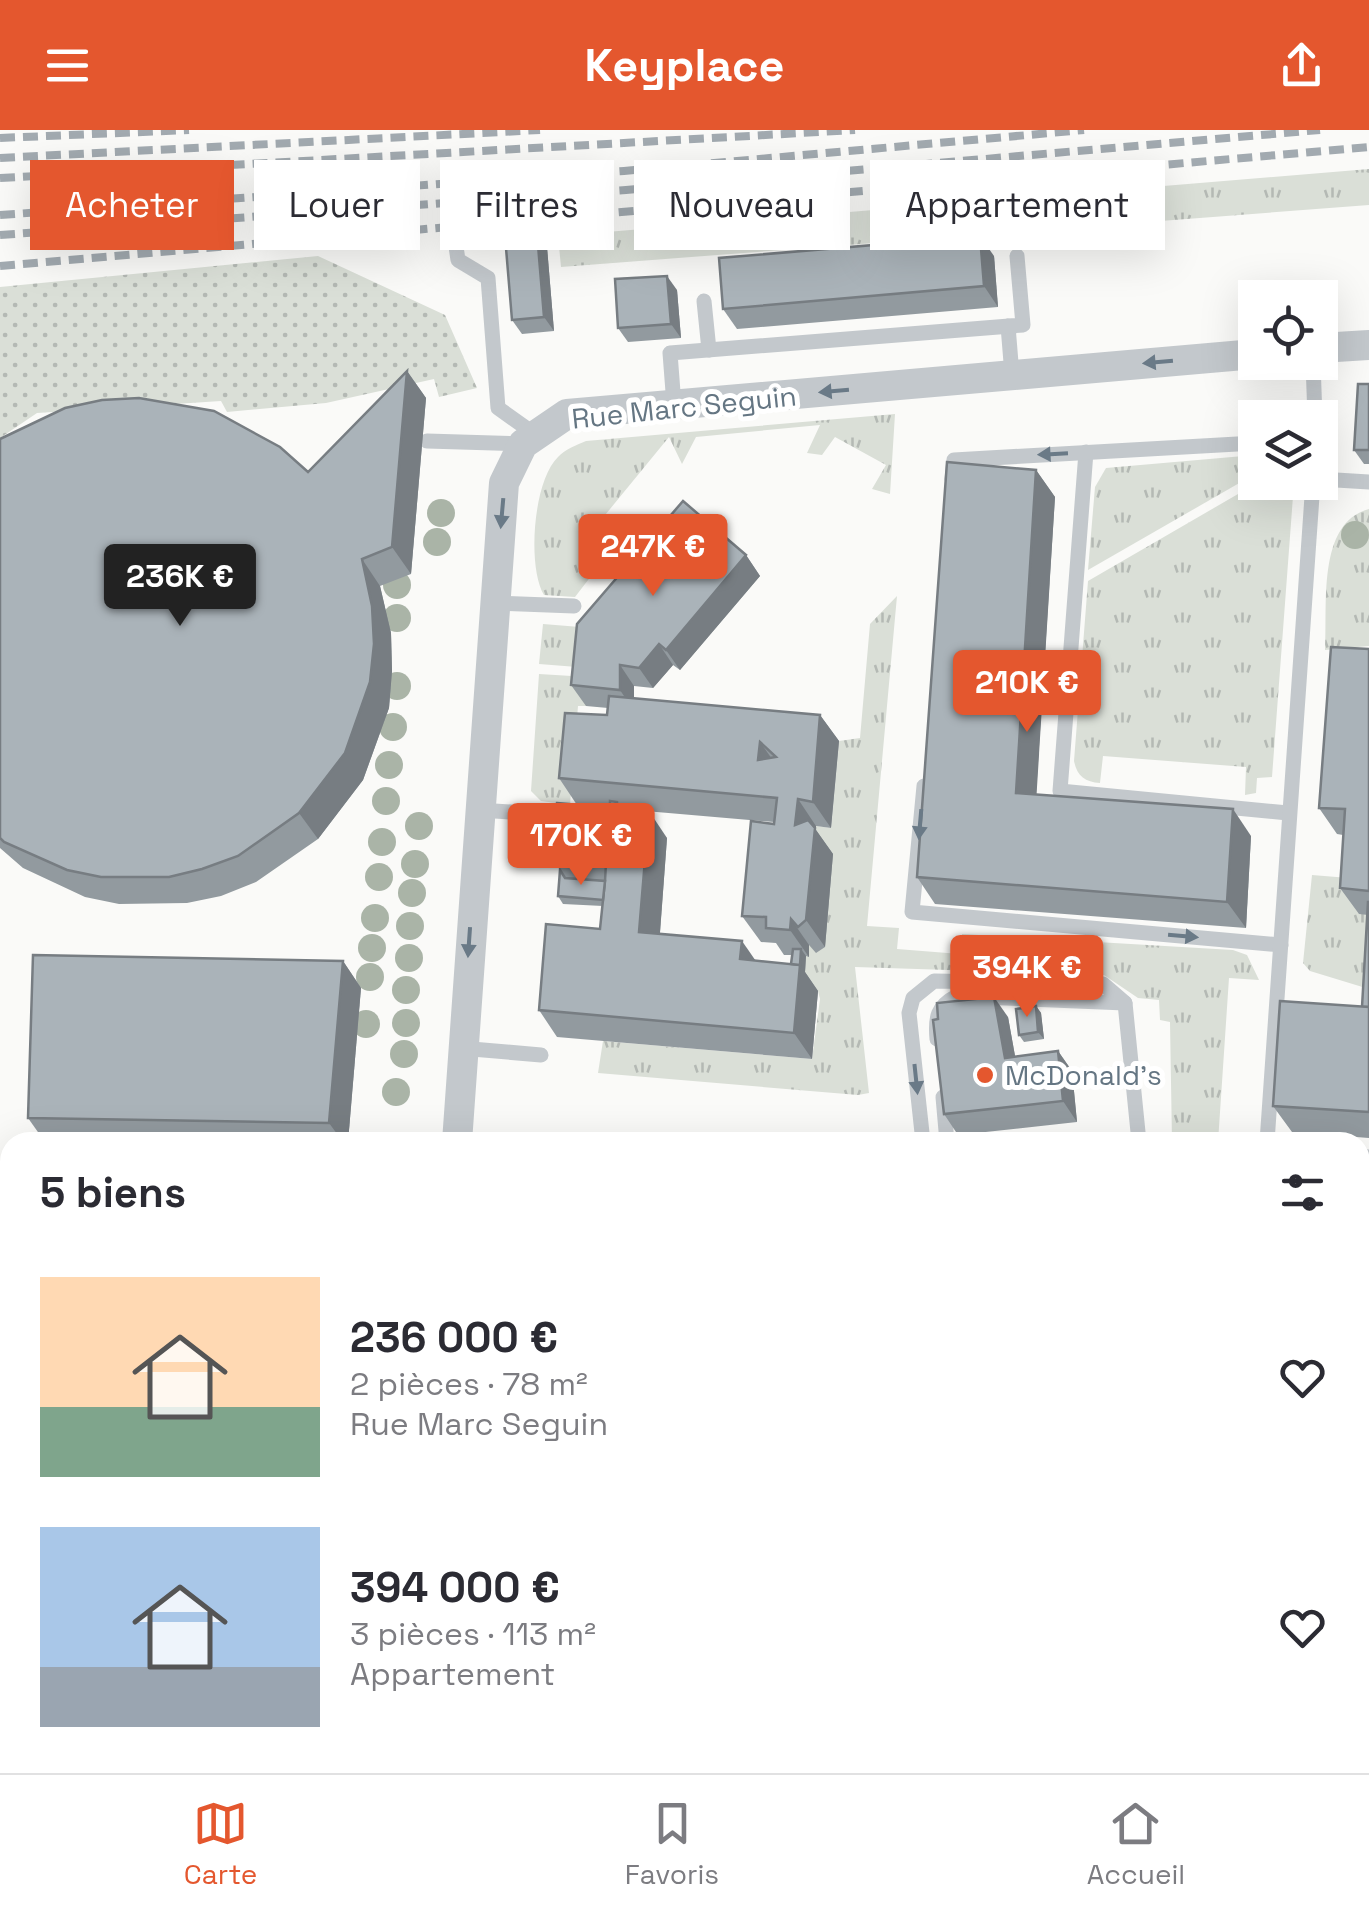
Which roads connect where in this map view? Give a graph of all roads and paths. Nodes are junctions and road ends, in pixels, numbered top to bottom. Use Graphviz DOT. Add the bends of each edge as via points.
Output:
graph roads {
  1 [pos="457,250"];
  2 [pos="1017,256"];
  3 [pos="704,302"];
  4 [pos="1008,326"];
  5 [pos="1369,344"];
  6 [pos="1338,347"];
  7 [pos="709,350"];
  8 [pos="1238,355"];
  9 [pos="1012,375"];
  10 [pos="674,405"];
  11 [pos="530,440"];
  12 [pos="427,441"];
  13 [pos="1238,444"];
  14 [pos="1086,452"];
  15 [pos="1338,480"];
  16 [pos="1369,482"];
  17 [pos="950,499"];
  18 [pos="1312,500"];
  19 [pos="494,603"];
  20 [pos="574,606"];
  21 [pos="925,774"];
  22 [pos="479,810"];
  23 [pos="1288,813"];
  24 [pos="592,818"];
  25 [pos="1281,944"];
  26 [pos="1125,1003"];
  27 [pos="460,1048"];
  28 [pos="541,1055"];
  29 [pos="940,1065"];
  30 [pos="942,1084"];
  31 [pos="457,1132"];
  32 [pos="922,1132"];
  33 [pos="946,1132"];
  34 [pos="1139,1132"];
  35 [pos="1268,1132"];
  1 -- 11 [label="lane" via="458,260 488,278 498,408"];
  2 -- 4 [label="lane" via="1023,324"];
  3 -- 7 [label="lane"];
  4 -- 7 [label="lane"];
  4 -- 9 [label="lane"];
  5 -- 6 [label="street"];
  7 -- 10 [label="lane" via="670,353"];
  8 -- 9 [label="street, Rue Marc Seguin, one-way"];
  9 -- 10 [label="street, Rue Marc Seguin, one-way"];
  10 -- 11 [label="street, Rue Marc Seguin" via="567,414"];
  11 -- 12 [label="lane"];
  11 -- 19 [label="street, one-way" via="504,483"];
  13 -- 14 [label="lane"];
  14 -- 17 [label="lane, one-way" via="954,460"];
  14 -- 23 [label="lane" via="1060,791"];
  15 -- 16 [label="lane"];
  18 -- 23 [label="lane"];
  19 -- 20 [label="lane"];
  19 -- 22 [label="street"];
  21 -- 25 [label="lane, one-way" via="912,912"];
  22 -- 24 [label="lane"];
  22 -- 27 [label="street, one-way"];
  23 -- 25 [label="lane"];
  25 -- 35 [label="lane"];
  26 -- 29 [label="lane" via="957,996 937,1015"];
  26 -- 32 [label="lane, one-way" via="1103,984 934,981 922,987 909,1013"];
  26 -- 34 [label="lane"];
  27 -- 28 [label="lane"];
  27 -- 31 [label="street"];
  30 -- 33 [label="lane"];
}
